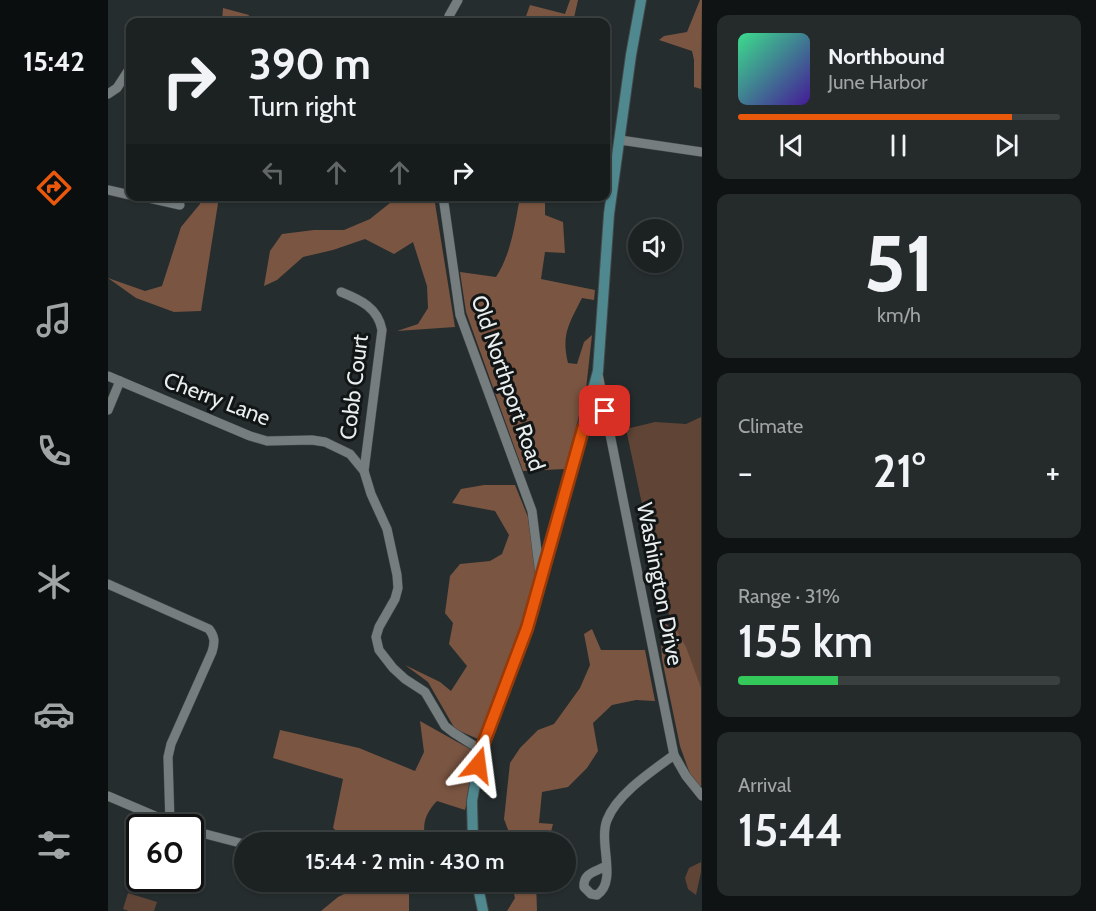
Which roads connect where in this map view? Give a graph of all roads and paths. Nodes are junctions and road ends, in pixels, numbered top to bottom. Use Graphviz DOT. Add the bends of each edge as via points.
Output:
graph roads {
  1 [pos="458,0"];
  2 [pos="641,0"];
  3 [pos="449,18"];
  4 [pos="126,74"];
  5 [pos="108,94"];
  6 [pos="620,140"];
  7 [pos="702,152"];
  8 [pos="108,190"];
  9 [pos="126,194"];
  10 [pos="162,201"];
  11 [pos="444,201"];
  12 [pos="180,205"];
  13 [pos="341,292"];
  14 [pos="598,371"];
  15 [pos="108,376"];
  16 [pos="120,381"];
  17 [pos="108,410"];
  18 [pos="608,423"];
  19 [pos="583,429"];
  20 [pos="364,471"];
  21 [pos="541,582"];
  22 [pos="108,584"];
  23 [pos="481,750"];
  24 [pos="674,755"];
  25 [pos="108,796"];
  26 [pos="702,796"];
  27 [pos="149,814"];
  28 [pos="170,814"];
  29 [pos="473,832"];
  30 [pos="204,834"];
  31 [pos="234,841"];
  32 [pos="606,866"];
  33 [pos="479,892"];
  34 [pos="483,911"];
  1 -- 3 [label="street"];
  2 -- 6 [label="main road"];
  4 -- 5 [label="street"];
  6 -- 7 [label="street"];
  6 -- 14 [label="main road" via="609,214"];
  8 -- 9 [label="street"];
  10 -- 12 [label="street"];
  11 -- 21 [label="street, Old Northport Road" via="460,315 532,511"];
  13 -- 20 [label="street, Cobb Court" via="368,305 380,320 382,330"];
  14 -- 18 [label="street, Washington Drive"];
  14 -- 19 [label="main road"];
  15 -- 16 [label="street, Cherry Lane"];
  16 -- 17 [label="street"];
  16 -- 20 [label="street, Cherry Lane" via="250,436 275,442 312,440 337,447 350,454"];
  18 -- 19 [label="main road" via="596,419"];
  18 -- 24 [label="street, Washington Drive"];
  19 -- 21 [label="main road"];
  20 -- 23 [label="street, Cherry Lane" via="387,529 397,575 395,599 376,637 379,650 405,680 425,692 446,726"];
  21 -- 23 [label="main road"];
  22 -- 28 [label="street" via="209,629 214,636 212,652 171,744"];
  23 -- 29 [label="main road" via="472,801"];
  24 -- 26 [label="street, Washington Drive"];
  24 -- 32 [label="street" via="615,805 604,831"];
  25 -- 27 [label="street"];
  30 -- 31 [label="street"];
  33 -- 34 [label="main road"];
}
